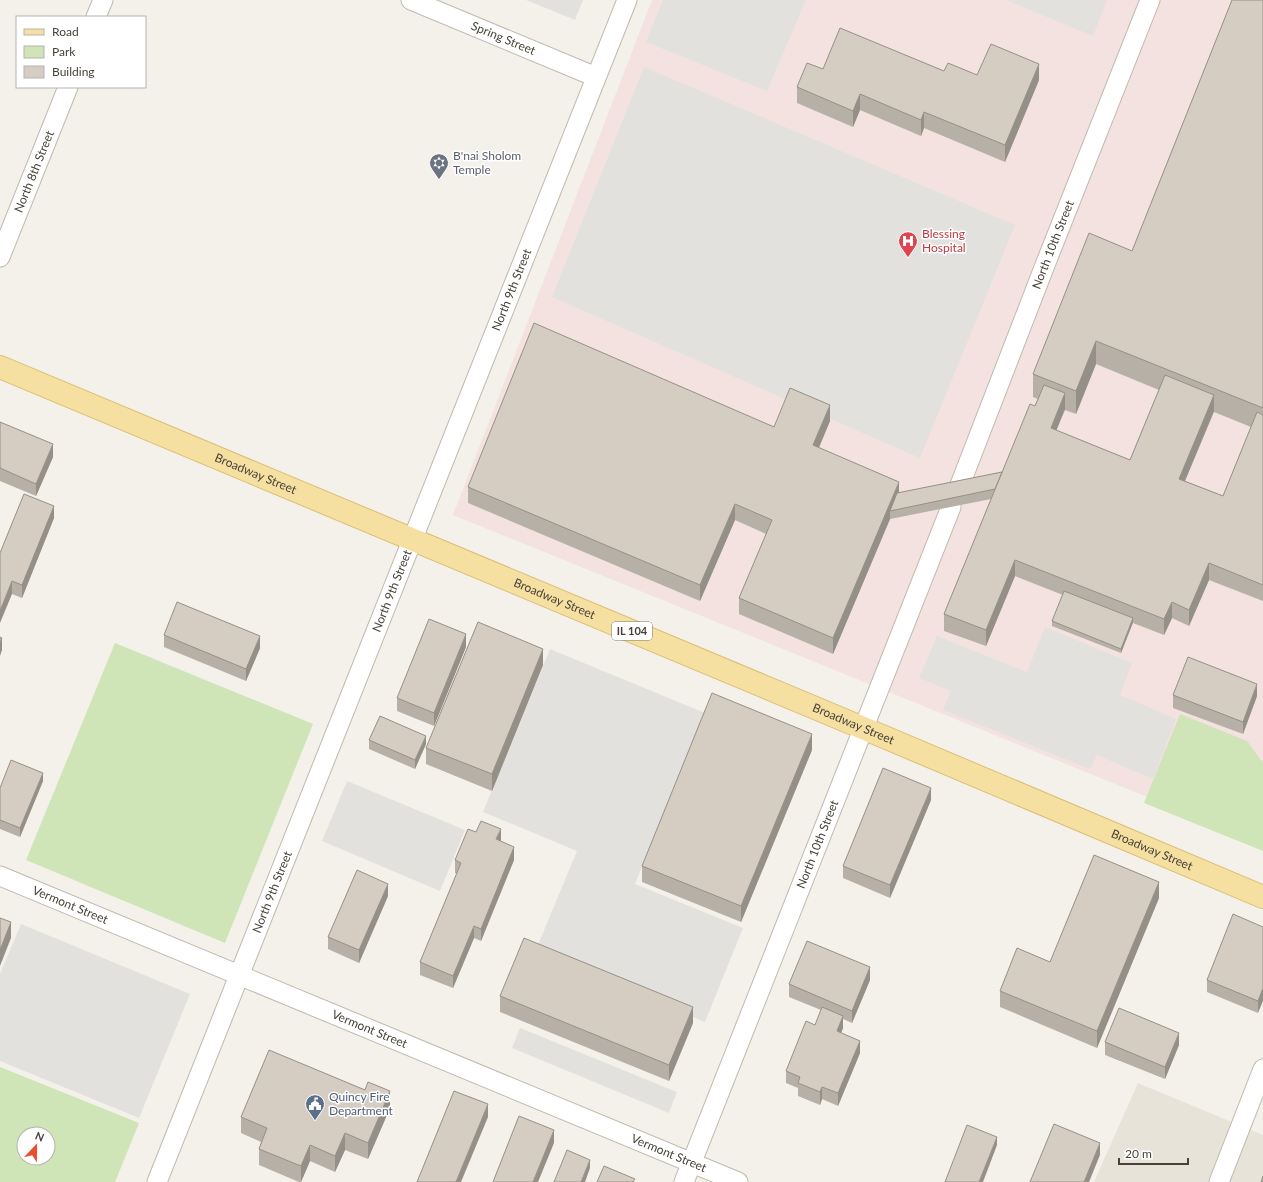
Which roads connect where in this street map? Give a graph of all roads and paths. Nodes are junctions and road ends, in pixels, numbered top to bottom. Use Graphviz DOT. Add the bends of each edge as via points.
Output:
graph roads {
  1 [pos="103,0"];
  2 [pos="411,0"];
  3 [pos="627,0"];
  4 [pos="1150,0"];
  5 [pos="96,16"];
  6 [pos="596,77"];
  7 [pos="68,88"];
  8 [pos="0,257"];
  9 [pos="0,367"];
  10 [pos="412,539"];
  11 [pos="863,728"];
  12 [pos="0,876"];
  13 [pos="1263,897"];
  14 [pos="240,976"];
  15 [pos="1263,1069"];
  16 [pos="691,1162"];
  17 [pos="157,1182"];
  18 [pos="684,1182"];
  19 [pos="738,1182"];
  20 [pos="1219,1182"];
  1 -- 5 [label="street"];
  2 -- 6 [label="street, Spring Street"];
  3 -- 6 [label="street, North 9th Street"];
  4 -- 11 [label="street, North 10th Street"];
  6 -- 10 [label="street, North 9th Street"];
  7 -- 8 [label="street, North 8th Street"];
  9 -- 10 [label="main road, Broadway Street / IL 104"];
  10 -- 11 [label="main road, Broadway Street / IL 104"];
  10 -- 14 [label="street, North 9th Street"];
  11 -- 13 [label="main road, Broadway Street / IL 104"];
  11 -- 16 [label="street, North 10th Street"];
  12 -- 14 [label="street, Vermont Street"];
  14 -- 16 [label="street, Vermont Street"];
  14 -- 17 [label="street, North 9th Street"];
  15 -- 20 [label="street"];
  16 -- 18 [label="street, North 10th Street"];
  16 -- 19 [label="street, Vermont Street"];
}
